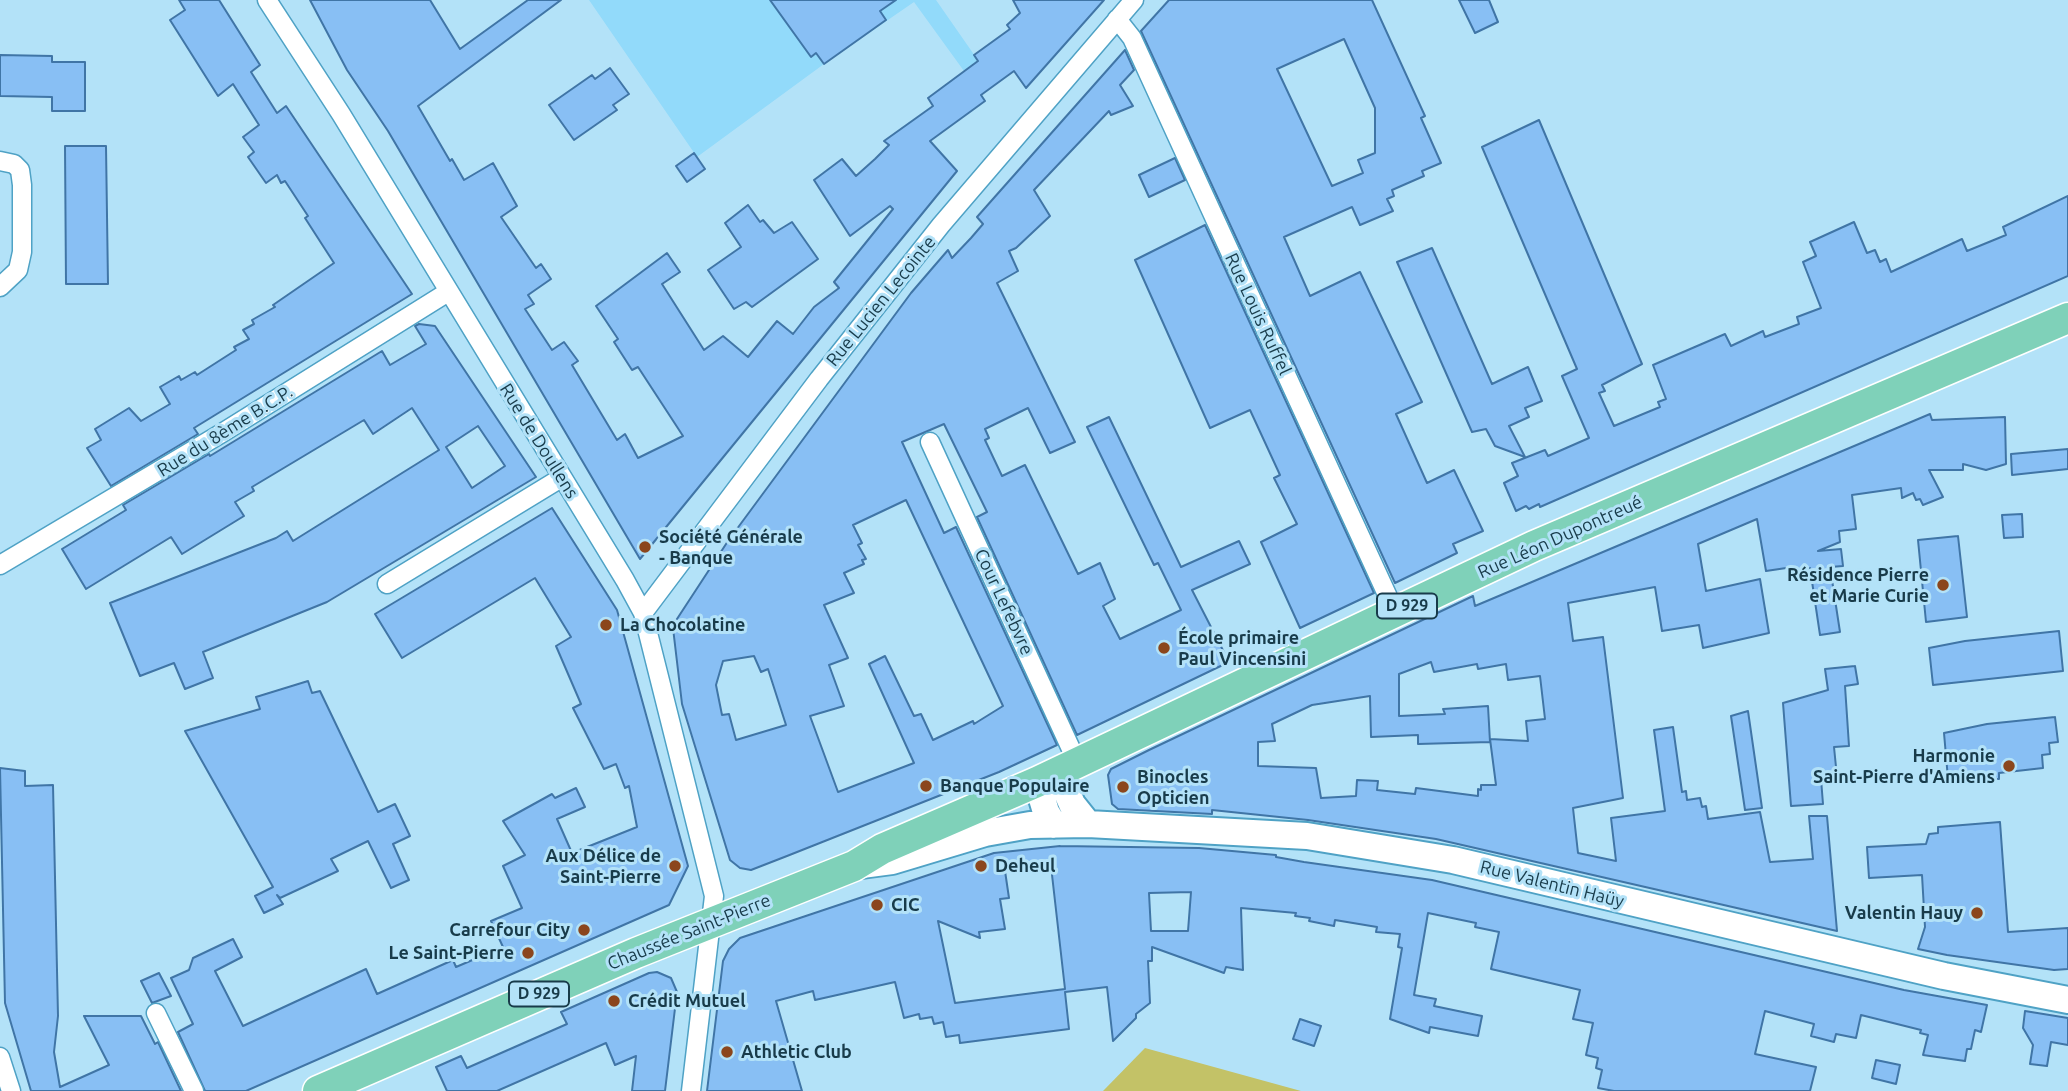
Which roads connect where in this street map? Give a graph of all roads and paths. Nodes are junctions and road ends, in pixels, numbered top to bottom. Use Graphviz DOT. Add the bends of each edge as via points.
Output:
graph roads {
  1 [pos="267,0"];
  2 [pos="1134,0"];
  3 [pos="1117,19"];
  4 [pos="0,161"];
  5 [pos="0,287"];
  6 [pos="448,292"];
  7 [pos="2068,318"];
  8 [pos="930,442"];
  9 [pos="561,478"];
  10 [pos="0,565"];
  11 [pos="387,584"];
  12 [pos="1395,612"];
  13 [pos="643,613"];
  14 [pos="1057,772"];
  15 [pos="1088,824"];
  16 [pos="1054,825"];
  17 [pos="854,866"];
  18 [pos="712,922"];
  19 [pos="2068,1000"];
  20 [pos="156,1013"];
  21 [pos="0,1057"];
  22 [pos="11,1091"];
  23 [pos="194,1091"];
  24 [pos="318,1091"];
  25 [pos="691,1091"];
  1 -- 6 [label="street, Rue de Doullens"];
  2 -- 3 [label="street, Rue Lucien Lecointe"];
  3 -- 12 [label="street, Rue Louis Ruffel" via="1132,38"];
  3 -- 13 [label="street, Rue Lucien Lecointe" via="892,287"];
  4 -- 5 [label="street" via="20,170 22,185 22,252 18,270"];
  6 -- 9 [label="street, Rue de Doullens"];
  6 -- 10 [label="street, Rue du 8ème B.C.P."];
  7 -- 12 [label="main road, Rue Léon Dupontreué / D 929" via="1534,546"];
  8 -- 14 [label="street, Cour Lefebvre"];
  9 -- 11 [label="street"];
  9 -- 13 [label="street, Rue de Doullens"];
  12 -- 14 [label="main road, Rue Léon Dupontreué / D 929"];
  13 -- 18 [label="street, Rue de Doullens" via="714,896"];
  14 -- 15 [label="street" via="1072,804"];
  14 -- 16 [label="street" via="1042,802"];
  14 -- 17 [label="main road, Chaussée Saint-Pierre / D 929" via="882,849"];
  15 -- 16 [label="street, D 929"];
  15 -- 19 [label="street, Rue Valentin Haüy" via="1307,836 1441,857 1930,973"];
  16 -- 17 [label="street, D 929" via="985,833 892,862"];
  17 -- 18 [label="main road, Chaussée Saint-Pierre / D 929"];
  18 -- 24 [label="main road, Chaussée Saint-Pierre / D 929"];
  18 -- 25 [label="street, Rue de Doullens"];
  20 -- 23 [label="street"];
  21 -- 22 [label="street"];
}
